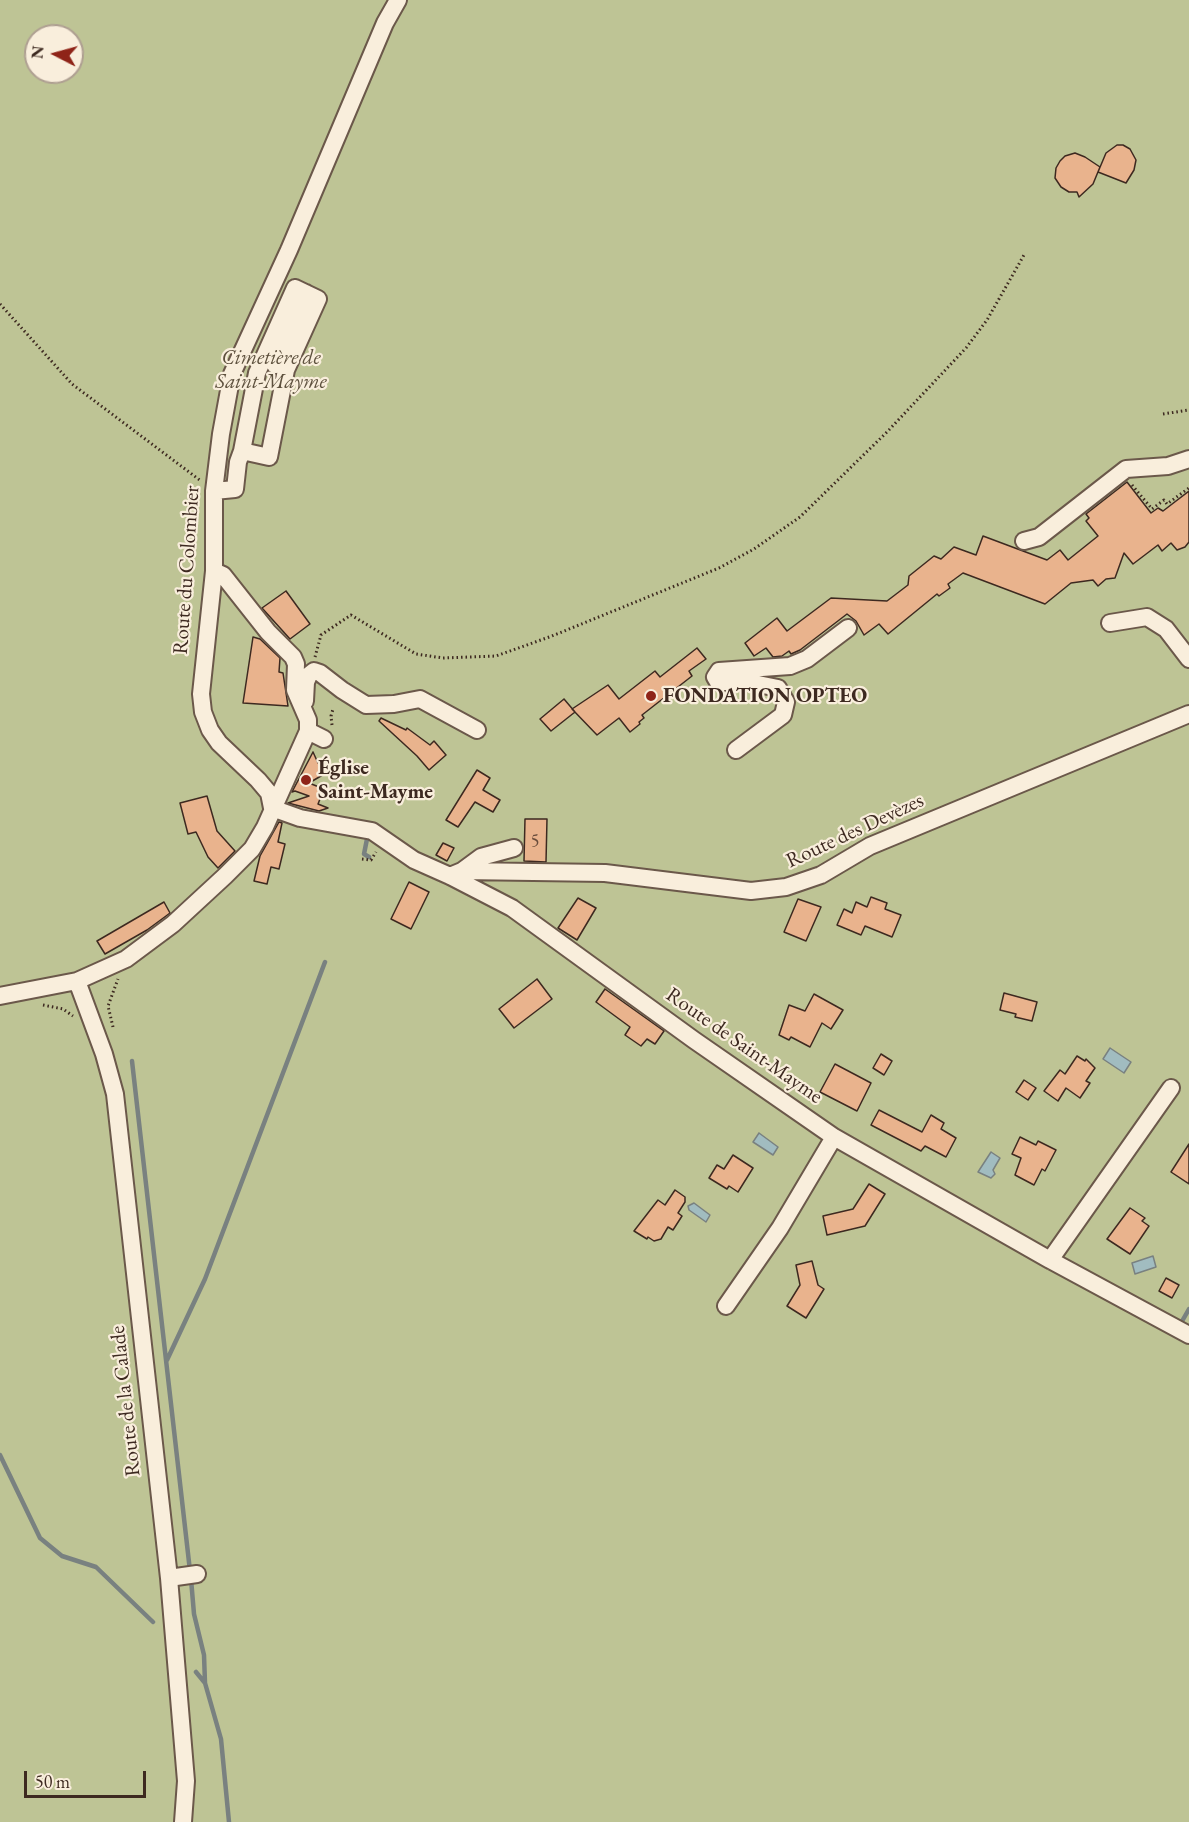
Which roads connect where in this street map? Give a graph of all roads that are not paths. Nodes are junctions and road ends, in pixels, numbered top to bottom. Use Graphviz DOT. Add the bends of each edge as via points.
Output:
graph roads {
  1 [pos="398,0"];
  2 [pos="306,293"];
  3 [pos="1189,459"];
  4 [pos="214,491"];
  5 [pos="1024,541"];
  6 [pos="213,571"];
  7 [pos="1110,623"];
  8 [pos="848,628"];
  9 [pos="1189,659"];
  10 [pos="305,711"];
  11 [pos="1189,714"];
  12 [pos="477,730"];
  13 [pos="308,731"];
  14 [pos="328,732"];
  15 [pos="736,750"];
  16 [pos="272,808"];
  17 [pos="514,848"];
  18 [pos="456,874"];
  19 [pos="77,981"];
  20 [pos="0,996"];
  21 [pos="1172,1088"];
  22 [pos="834,1137"];
  23 [pos="1050,1260"];
  24 [pos="726,1306"];
  25 [pos="1189,1335"];
  26 [pos="197,1574"];
  27 [pos="169,1578"];
  28 [pos="183,1822"];
  1 -- 4 [label="street, Route du Colombier" via="232,374"];
  2 -- 4 [label="street" via="274,364 247,452 238,462 235,489"];
  3 -- 5 [label="street" via="1168,466 1126,469 1040,537"];
  4 -- 6 [label="street, Route du Colombier"];
  6 -- 10 [label="street" via="223,574 293,657 296,690"];
  6 -- 16 [label="street, Route du Colombier" via="202,711 219,743 269,794"];
  7 -- 9 [label="street" via="1148,618 1166,629"];
  8 -- 15 [label="street" via="807,659 790,666 719,671 715,677 718,682 778,688 786,702 783,715"];
  10 -- 12 [label="street" via="306,682 314,671 366,705 420,699"];
  10 -- 13 [label="street"];
  11 -- 18 [label="street, Route des Devèzes" via="870,846 821,875 786,887 751,891 605,873"];
  13 -- 14 [label="street"];
  13 -- 16 [label="street"];
  16 -- 18 [label="street, Route de Saint-Mayme" via="300,818 345,822 372,831 414,860"];
  16 -- 19 [label="street" via="252,849 173,924 126,959"];
  17 -- 18 [label="street" via="481,857"];
  18 -- 22 [label="street, Route de Saint-Mayme" via="512,908"];
  19 -- 20 [label="street"];
  19 -- 27 [label="street, Route de la Calade" via="115,1094 169,1535"];
  21 -- 23 [label="street"];
  22 -- 23 [label="street, Route de Saint-Mayme"];
  22 -- 24 [label="street" via="780,1228"];
  23 -- 25 [label="street, Route de Saint-Mayme"];
  26 -- 27 [label="street"];
  27 -- 28 [label="street, Route de la Calade" via="186,1781"];
}
